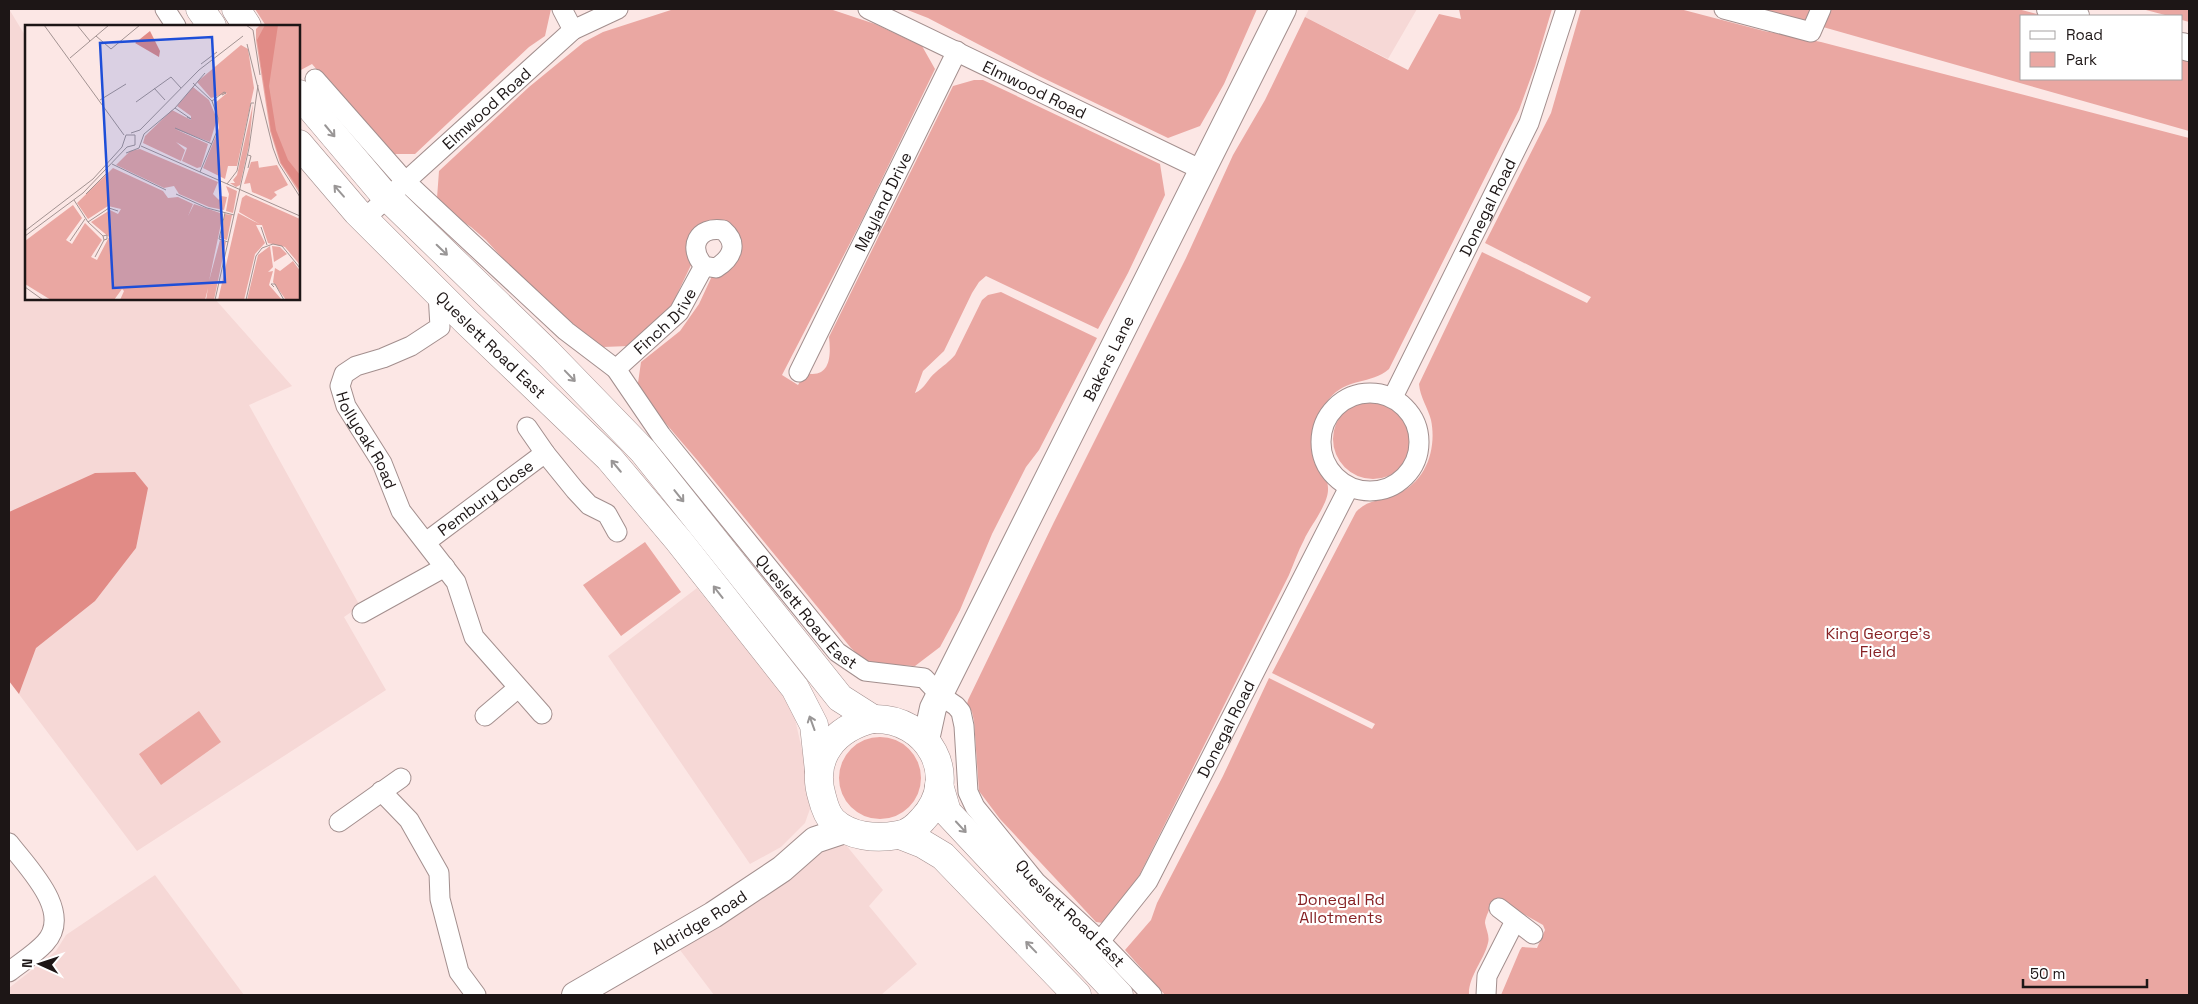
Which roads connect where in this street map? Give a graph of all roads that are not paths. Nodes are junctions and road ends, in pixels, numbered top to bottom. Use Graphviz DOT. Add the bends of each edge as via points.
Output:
graph roads {
  1 [pos="165,9"];
  2 [pos="200,9"];
  3 [pos="236,9"];
  4 [pos="562,9"];
  5 [pos="618,9"];
  6 [pos="868,9"];
  7 [pos="1283,9"];
  8 [pos="1566,9"];
  9 [pos="1724,9"];
  10 [pos="1821,9"];
  11 [pos="2050,9"];
  12 [pos="2072,15"];
  13 [pos="175,25"];
  14 [pos="211,25"];
  15 [pos="246,25"];
  16 [pos="573,30"];
  17 [pos="957,51"];
  18 [pos="307,86"];
  19 [pos="300,145"];
  20 [pos="1202,170"];
  21 [pos="396,189"];
  22 [pos="364,219"];
  23 [pos="704,266"];
  24 [pos="438,293"];
  25 [pos="466,321"];
  26 [pos="440,327"];
  27 [pos="566,331"];
  28 [pos="547,352"];
  29 [pos="616,369"];
  30 [pos="799,372"];
  31 [pos="525,375"];
  32 [pos="1393,397"];
  33 [pos="527,427"];
  34 [pos="544,453"];
  35 [pos="1348,486"];
  36 [pos="617,532"];
  37 [pos="426,542"];
  38 [pos="445,567"];
  39 [pos="362,613"];
  40 [pos="518,688"];
  41 [pos="936,701"];
  42 [pos="542,714"];
  43 [pos="485,716"];
  44 [pos="873,719"];
  45 [pos="916,732"];
  46 [pos="819,771"];
  47 [pos="401,778"];
  48 [pos="939,785"];
  49 [pos="381,791"];
  50 [pos="836,821"];
  51 [pos="339,822"];
  52 [pos="900,835"];
  53 [pos="9,843"];
  54 [pos="1499,908"];
  55 [pos="1515,921"];
  56 [pos="1533,934"];
  57 [pos="1092,951"];
  58 [pos="9,972"];
  59 [pos="1071,989"];
  60 [pos="476,995"];
  61 [pos="575,995"];
  62 [pos="1119,995"];
  63 [pos="1152,995"];
  64 [pos="1486,995"];
  1 -- 13 [label="street"];
  2 -- 14 [label="highway"];
  3 -- 15 [label="highway"];
  4 -- 16 [label="street"];
  5 -- 16 [label="street, Elmwood Road"];
  6 -- 17 [label="street, Elmwood Road"];
  7 -- 20 [label="street, Bakers Lane"];
  8 -- 32 [label="street, Donegal Road" via="1529,123"];
  9 -- 10 [label="street" via="1811,32"];
  11 -- 12 [label="street"];
  16 -- 21 [label="street, Elmwood Road"];
  17 -- 20 [label="street, Elmwood Road"];
  17 -- 30 [label="street, Mayland Drive" via="814,356"];
  18 -- 21 [label="highway, Queslett Road East"];
  22 -- 19 [label="highway, Queslett Road East, one-way"];
  20 -- 41 [label="street, Bakers Lane"];
  21 -- 22 [label="street, Elmwood Road"];
  21 -- 27 [label="street, Queslett Road East"];
  21 -- 28 [label="highway, Queslett Road East, one-way"];
  22 -- 24 [label="highway, Queslett Road East"];
  23 -- 29 [label="street, Finch Drive" via="679,312"];
  24 -- 25 [label="highway, Queslett Road East"];
  24 -- 26 [label="street"];
  25 -- 26 [label="street, Hollyoak Road"];
  25 -- 31 [label="highway, Queslett Road East"];
  26 -- 37 [label="street, Hollyoak Road" via="411,346 356,366 344,374 340,386 346,406 382,463 402,511"];
  27 -- 28 [label="street, Queslett Road East"];
  27 -- 29 [label="street, Queslett Road East"];
  28 -- 31 [label="highway"];
  28 -- 44 [label="highway, Queslett Road East, one-way" via="643,451 840,698"];
  29 -- 41 [label="street, Queslett Road East" via="661,435 837,652 865,671 924,678"];
  46 -- 31 [label="highway, Queslett Road East, one-way" via="814,725 795,688 680,541 609,458"];
  32 -- 35 [label="street" via="1409,410 1420,437 1418,454 1410,471 1400,482 1384,489 1371,492"];
  32 -- 35 [label="street" via="1375,392 1356,394 1338,404 1326,418 1321,435 1322,451 1331,472"];
  33 -- 34 [label="street, Pembury Close"];
  34 -- 36 [label="street, Pembury Close" via="589,505 607,514"];
  34 -- 37 [label="street, Pembury Close"];
  35 -- 57 [label="street, Donegal Road" via="1148,881"];
  37 -- 38 [label="street, Hollyoak Road"];
  38 -- 39 [label="street"];
  38 -- 40 [label="street, Hollyoak Road" via="456,582 474,637"];
  40 -- 42 [label="street, Hollyoak Road"];
  40 -- 43 [label="street"];
  41 -- 45 [label="street"];
  41 -- 57 [label="street, Queslett Road East" via="956,706 961,712 968,792 975,807"];
  44 -- 45 [label="highway" via="883,719"];
  44 -- 46 [label="highway" via="858,722 840,733 826,751"];
  45 -- 48 [label="highway" via="937,764"];
  46 -- 50 [label="highway" via="820,791"];
  47 -- 49 [label="street"];
  48 -- 52 [label="highway" via="926,816"];
  48 -- 57 [label="highway, Queslett Road East, one-way" via="946,812"];
  49 -- 51 [label="street"];
  49 -- 60 [label="street" via="409,820 439,873 440,899 459,972"];
  50 -- 52 [label="highway" via="864,836"];
  50 -- 61 [label="street, Aldridge Road" via="782,869 713,915"];
  59 -- 52 [label="highway, one-way" via="943,856"];
  53 -- 58 [label="street" via="48,896 54,910 53,926 46,942"];
  54 -- 55 [label="street"];
  55 -- 56 [label="street"];
  55 -- 64 [label="street" via="1487,976"];
  57 -- 59 [label="highway"];
  57 -- 62 [label="highway, Queslett Road East"];
  57 -- 63 [label="street, Queslett Road East"];
}
